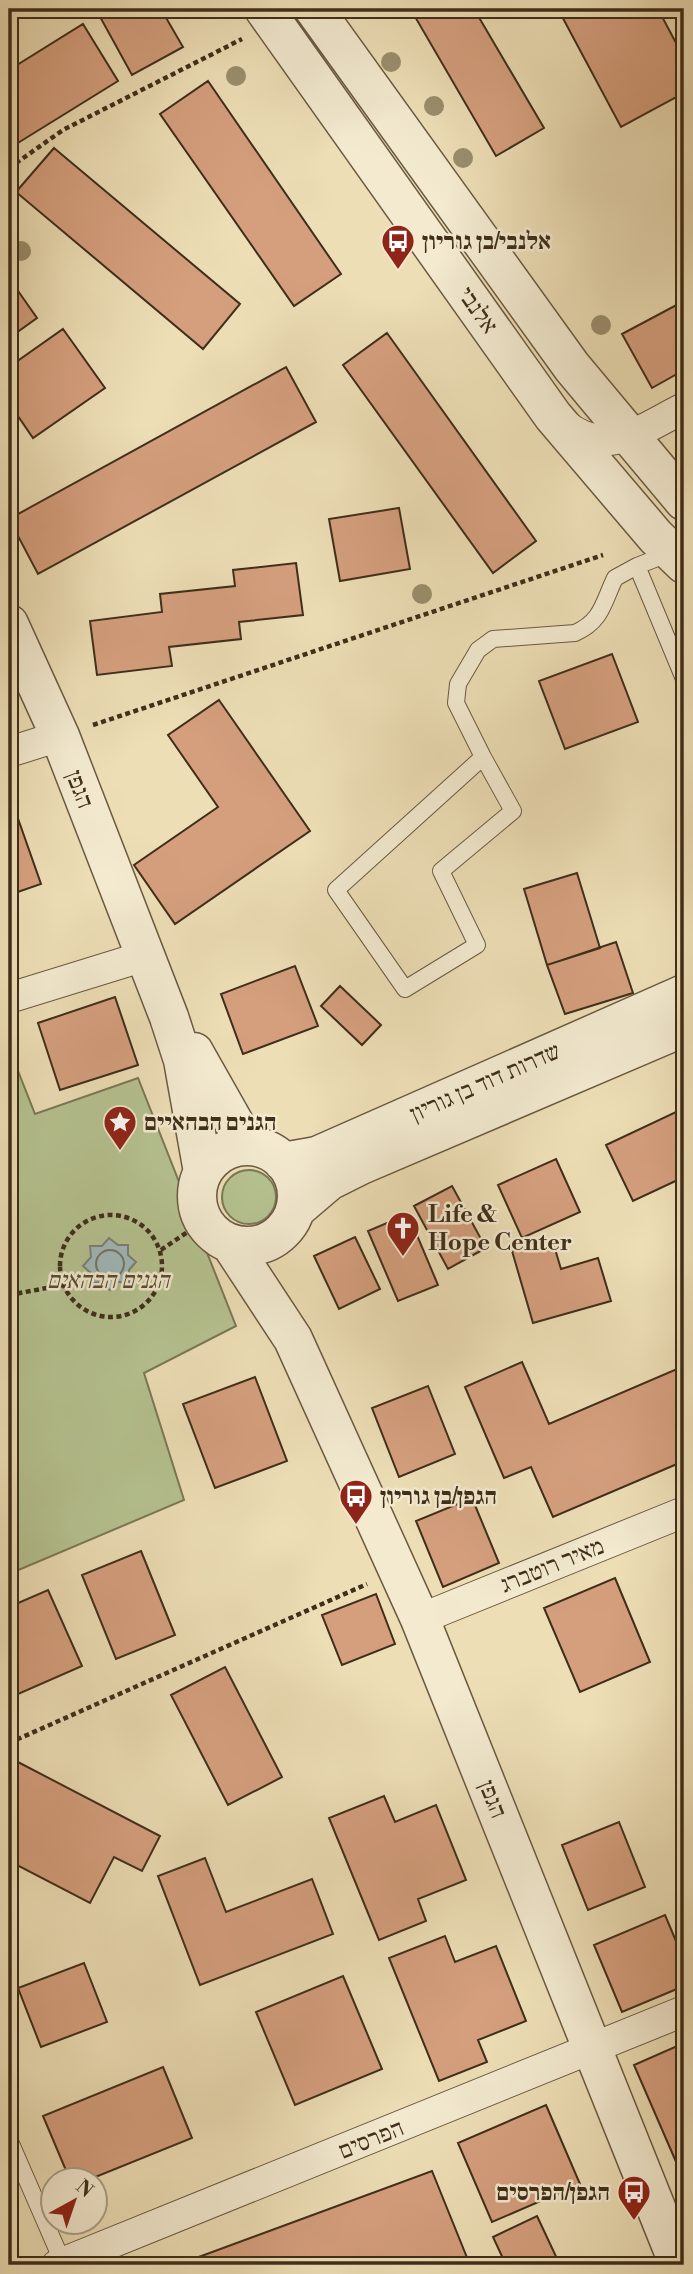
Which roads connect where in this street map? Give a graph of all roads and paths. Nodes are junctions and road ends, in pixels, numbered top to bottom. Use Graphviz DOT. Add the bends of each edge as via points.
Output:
graph roads {
  1 [pos="314,9"];
  2 [pos="269,16"];
  3 [pos="9,168"];
  4 [pos="684,408"];
  5 [pos="553,416"];
  6 [pos="627,435"];
  7 [pos="684,501"];
  8 [pos="667,554"];
  9 [pos="9,624"];
  10 [pos="684,679"];
  11 [pos="60,736"];
  12 [pos="9,752"];
  13 [pos="482,757"];
  14 [pos="145,956"];
  15 [pos="684,994"];
  16 [pos="9,998"];
  17 [pos="684,1027"];
  18 [pos="246,1144"];
  19 [pos="283,1162"];
  20 [pos="203,1172"];
  21 [pos="295,1210"];
  22 [pos="217,1233"];
  23 [pos="271,1240"];
  24 [pos="161,1250"];
  25 [pos="63,1284"];
  26 [pos="9,1295"];
  27 [pos="293,1339"];
  28 [pos="684,1512"];
  29 [pos="371,1582"];
  30 [pos="420,1619"];
  31 [pos="9,1743"];
  32 [pos="684,2011"];
  33 [pos="593,2049"];
  34 [pos="9,2139"];
  35 [pos="60,2264"];
  36 [pos="680,2265"];
  1 -- 6 [label="street, אלנבי" via="572,367"];
  2 -- 3 [label="path" via="63,130"];
  2 -- 5 [label="street, אלנבי"];
  4 -- 6 [label="street"];
  5 -- 6 [label="street" via="573,432 597,442"];
  5 -- 8 [label="street, אלנבי"];
  6 -- 7 [label="street, אלנבי"];
  8 -- 10 [label="lane"];
  8 -- 11 [label="path"];
  8 -- 13 [label="lane" via="615,578 607,604 587,628 575,633 493,639 478,650 458,684 456,702"];
  9 -- 11 [label="street, הגפן"];
  11 -- 12 [label="street"];
  11 -- 14 [label="street, הגפן"];
  13 -- 13 [label="lane" via="336,890 405,989 477,945 441,871 513,811"];
  14 -- 16 [label="street"];
  14 -- 18 [label="street, הגפן" via="213,1090"];
  14 -- 20 [label="street, הגפן" via="183,1060"];
  15 -- 19 [label="street, שדרות דוד בן גוריון" via="317,1156"];
  17 -- 21 [label="street, שדרות דוד בן גוריון" via="361,1165 329,1181"];
  18 -- 19 [label="street"];
  18 -- 20 [label="street" via="227,1149"];
  19 -- 21 [label="street" via="295,1182"];
  20 -- 22 [label="street" via="198,1205"];
  21 -- 23 [label="street"];
  22 -- 23 [label="street" via="246,1247"];
  22 -- 24 [label="path"];
  22 -- 27 [label="street, הגפן"];
  23 -- 27 [label="street, הגפן"];
  24 -- 25 [label="path" via="158,1287 148,1302 120,1317 83,1309"];
  24 -- 25 [label="path" via="137,1221 116,1214 98,1215 77,1226 66,1240 59,1267"];
  25 -- 26 [label="path"];
  27 -- 30 [label="street, הגפן"];
  28 -- 30 [label="street, מאיר רוטברג"];
  29 -- 31 [label="path"];
  30 -- 33 [label="street, הגפן"];
  32 -- 33 [label="street, הפרסים"];
  33 -- 35 [label="street, הפרסים"];
  33 -- 36 [label="street, הגפן"];
  34 -- 35 [label="lane"];
}
